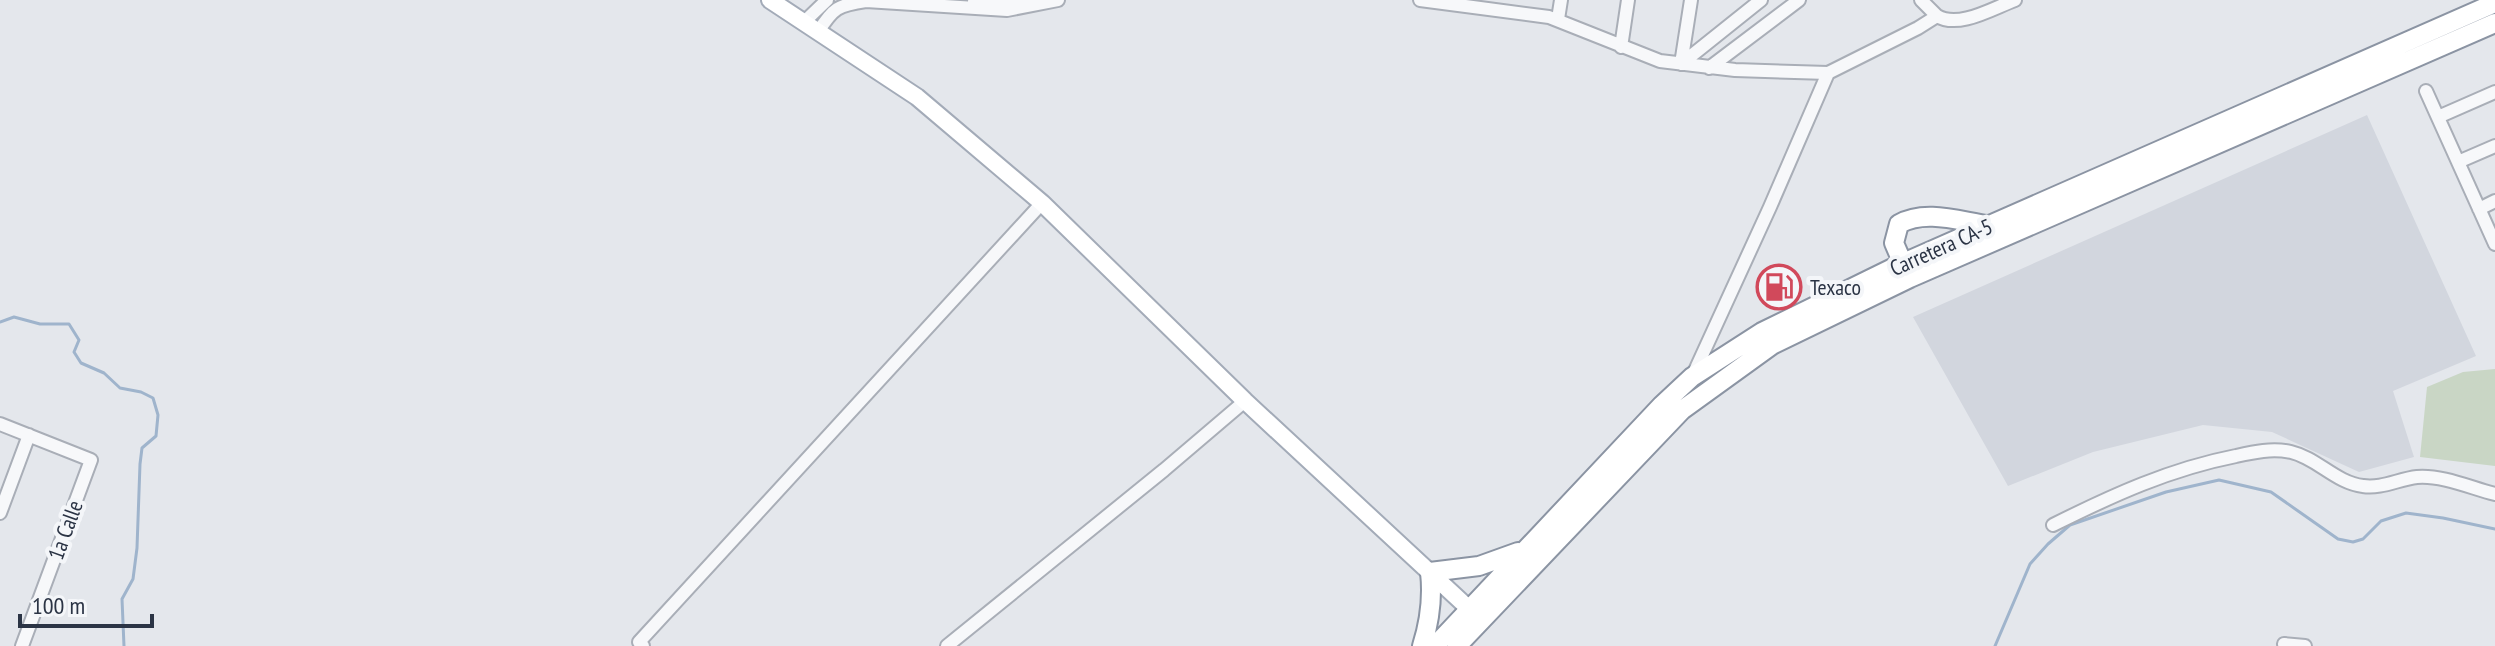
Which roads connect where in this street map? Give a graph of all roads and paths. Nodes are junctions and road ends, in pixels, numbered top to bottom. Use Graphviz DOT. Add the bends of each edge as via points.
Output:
graph roads {
  1 [pos="770,0"];
  2 [pos="827,0"];
  3 [pos="974,0"];
  4 [pos="1023,0"];
  5 [pos="1058,0"];
  6 [pos="1561,0"];
  7 [pos="1628,0"];
  8 [pos="1691,0"];
  9 [pos="1799,0"];
  10 [pos="1921,0"];
  11 [pos="2015,0"];
  12 [pos="2465,0"];
  13 [pos="1429,1"];
  14 [pos="1757,2"];
  15 [pos="2495,3"];
  16 [pos="1495,4"];
  17 [pos="1937,16"];
  18 [pos="1558,19"];
  19 [pos="2493,25"];
  20 [pos="810,27"];
  21 [pos="2421,36"];
  22 [pos="1621,47"];
  23 [pos="1681,64"];
  24 [pos="1709,68"];
  25 [pos="1828,73"];
  26 [pos="2426,91"];
  27 [pos="2495,92"];
  28 [pos="2438,117"];
  29 [pos="2495,146"];
  30 [pos="2458,162"];
  31 [pos="2495,201"];
  32 [pos="1042,203"];
  33 [pos="2479,209"];
  34 [pos="1990,225"];
  35 [pos="2495,244"];
  36 [pos="1906,271"];
  37 [pos="1692,377"];
  38 [pos="1245,401"];
  39 [pos="0,424"];
  40 [pos="29,435"];
  41 [pos="2495,494"];
  42 [pos="3,496"];
  43 [pos="0,513"];
  44 [pos="2053,525"];
  45 [pos="1528,546"];
  46 [pos="1430,572"];
  47 [pos="1476,614"];
  48 [pos="2284,644"];
  49 [pos="22,646"];
  50 [pos="643,646"];
  51 [pos="947,646"];
  52 [pos="1422,646"];
  53 [pos="1435,646"];
  54 [pos="1457,646"];
  55 [pos="2305,646"];
  1 -- 20 [label="main road"];
  2 -- 20 [label="street"];
  3 -- 4 [label="street"];
  5 -- 20 [label="street" via="1007,10 866,1 834,9"];
  6 -- 18 [label="street"];
  7 -- 22 [label="street"];
  8 -- 23 [label="street"];
  9 -- 24 [label="street"];
  10 -- 17 [label="street"];
  11 -- 17 [label="street" via="1968,18 1945,21"];
  12 -- 21 [label="highway"];
  13 -- 16 [label="street"];
  14 -- 23 [label="street"];
  15 -- 21 [label="highway, Carretera CA-5"];
  16 -- 18 [label="street"];
  17 -- 25 [label="street"];
  18 -- 22 [label="street"];
  19 -- 36 [label="highway, Carretera CA-5"];
  20 -- 32 [label="main road" via="917,97"];
  21 -- 34 [label="highway, Carretera CA-5"];
  22 -- 23 [label="street"];
  23 -- 24 [label="street"];
  24 -- 25 [label="street"];
  25 -- 37 [label="street"];
  26 -- 28 [label="street"];
  27 -- 28 [label="street"];
  28 -- 30 [label="street"];
  29 -- 30 [label="street"];
  30 -- 33 [label="street"];
  31 -- 33 [label="street"];
  32 -- 38 [label="main road"];
  32 -- 50 [label="street" via="639,642"];
  33 -- 35 [label="street"];
  34 -- 36 [label="highway, Carretera CA-5"];
  34 -- 36 [label="highway" via="1908,219 1899,224 1894,243"];
  36 -- 37 [label="highway, Carretera CA-5" via="1762,332"];
  36 -- 47 [label="highway, Carretera CA-5" via="1772,345 1682,410"];
  37 -- 45 [label="highway, Carretera CA-5"];
  38 -- 46 [label="main road"];
  38 -- 51 [label="street"];
  39 -- 40 [label="street"];
  40 -- 42 [label="street"];
  40 -- 49 [label="street, 1a Calle" via="91,460"];
  41 -- 44 [label="street" via="2420,477 2361,486 2299,455 2257,451 2149,480"];
  42 -- 43 [label="street"];
  45 -- 46 [label="highway" via="1479,566"];
  45 -- 47 [label="highway, Carretera CA-5"];
  46 -- 47 [label="main road"];
  46 -- 52 [label="highway" via="1433,597"];
  47 -- 53 [label="highway, Carretera CA-5"];
  47 -- 54 [label="highway, Carretera CA-5"];
  48 -- 55 [label="street"];
}
